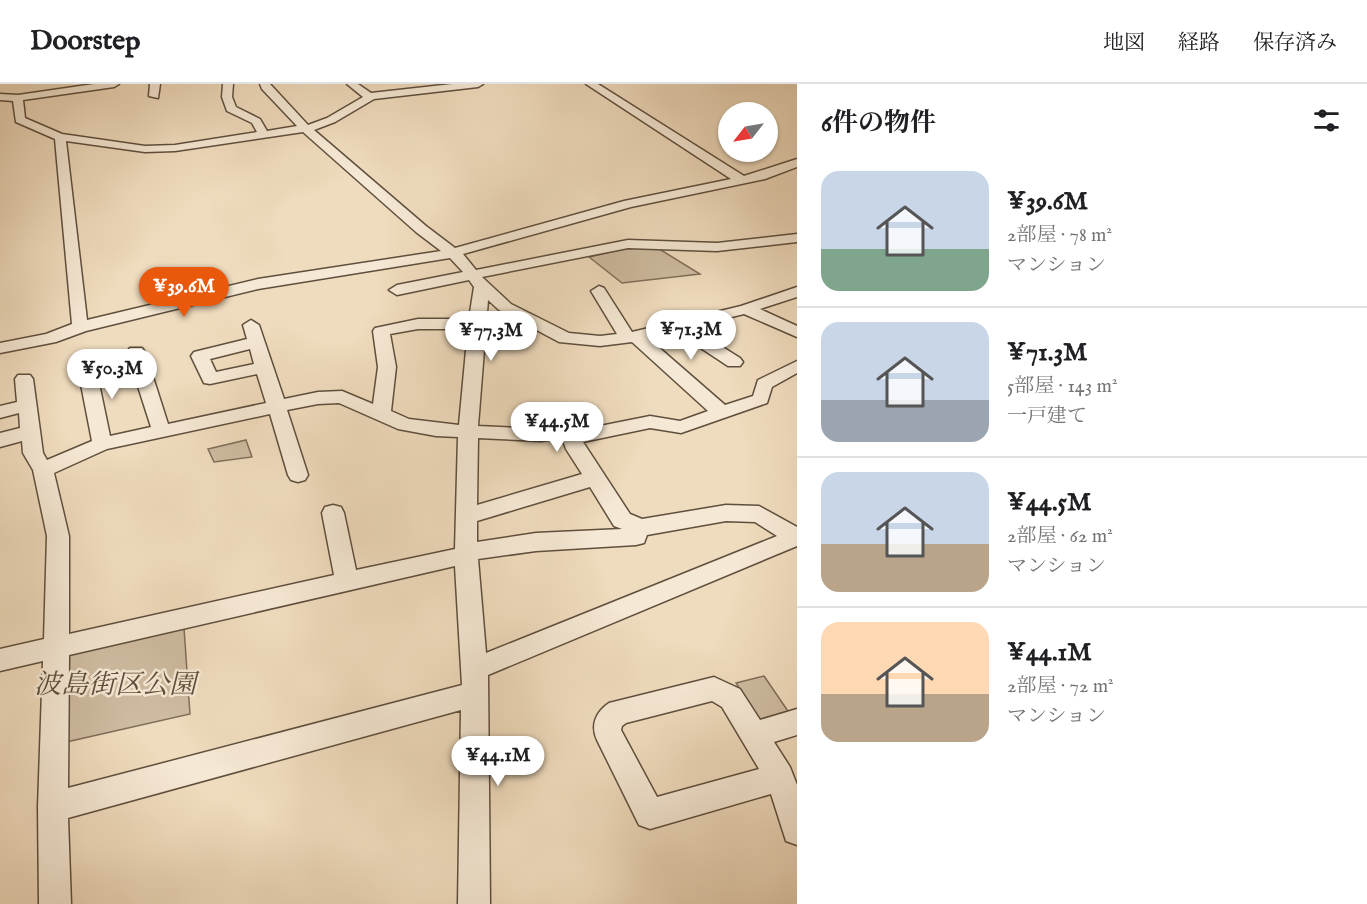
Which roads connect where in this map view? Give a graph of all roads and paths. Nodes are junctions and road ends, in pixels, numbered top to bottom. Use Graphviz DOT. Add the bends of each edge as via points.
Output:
graph roads {
  1 [pos="114,84"];
  2 [pos="155,84"];
  3 [pos="228,84"];
  4 [pos="265,84"];
  5 [pos="352,84"];
  6 [pos="478,84"];
  7 [pos="591,84"];
  8 [pos="78,86"];
  9 [pos="8,94"];
  10 [pos="154,96"];
  11 [pos="369,97"];
  12 [pos="306,129"];
  13 [pos="263,134"];
  14 [pos="60,137"];
  15 [pos="797,163"];
  16 [pos="742,180"];
  17 [pos="793,240"];
  18 [pos="452,253"];
  19 [pos="478,281"];
  20 [pos="397,290"];
  21 [pos="600,291"];
  22 [pos="797,292"];
  23 [pos="746,309"];
  24 [pos="476,324"];
  25 [pos="678,326"];
  26 [pos="80,327"];
  27 [pos="797,332"];
  28 [pos="631,336"];
  29 [pos="0,348"];
  30 [pos="136,352"];
  31 [pos="734,362"];
  32 [pos="86,364"];
  33 [pos="797,366"];
  34 [pos="264,367"];
  35 [pos="24,379"];
  36 [pos="27,405"];
  37 [pos="277,407"];
  38 [pos="0,412"];
  39 [pos="721,412"];
  40 [pos="381,415"];
  41 [pos="161,430"];
  42 [pos="30,432"];
  43 [pos="468,432"];
  44 [pos="541,435"];
  45 [pos="0,440"];
  46 [pos="102,444"];
  47 [pos="43,470"];
  48 [pos="298,475"];
  49 [pos="594,478"];
  50 [pos="333,513"];
  51 [pos="467,516"];
  52 [pos="634,525"];
  53 [pos="796,536"];
  54 [pos="466,554"];
  55 [pos="347,582"];
  56 [pos="57,647"];
  57 [pos="0,660"];
  58 [pos="475,682"];
  59 [pos="797,722"];
  60 [pos="754,735"];
  61 [pos="780,777"];
  62 [pos="53,807"];
  63 [pos="797,830"];
  64 [pos="55,904"];
  65 [pos="474,904"];
  1 -- 8 [label="street"];
  2 -- 10 [label="street"];
  3 -- 13 [label="street" via="231,109 256,121"];
  4 -- 12 [label="street"];
  5 -- 11 [label="street"];
  6 -- 11 [label="street"];
  7 -- 16 [label="street"];
  8 -- 9 [label="street"];
  9 -- 14 [label="street" via="20,120"];
  11 -- 12 [label="street" via="331,120"];
  12 -- 13 [label="street"];
  12 -- 18 [label="street"];
  13 -- 14 [label="street" via="156,149"];
  14 -- 26 [label="street"];
  15 -- 16 [label="street"];
  16 -- 18 [label="street" via="629,204"];
  17 -- 19 [label="street" via="717,248 628,244"];
  18 -- 19 [label="street"];
  18 -- 26 [label="street" via="279,280"];
  19 -- 20 [label="street"];
  19 -- 24 [label="street"];
  19 -- 28 [label="street" via="505,307 565,338 600,341"];
  21 -- 28 [label="street"];
  22 -- 23 [label="street"];
  23 -- 25 [label="street"];
  23 -- 27 [label="street"];
  24 -- 40 [label="street" via="418,324 381,331 387,367"];
  24 -- 43 [label="street"];
  25 -- 28 [label="street"];
  25 -- 31 [label="street"];
  26 -- 29 [label="street" via="50,338"];
  28 -- 39 [label="street"];
  30 -- 41 [label="street"];
  32 -- 46 [label="street"];
  33 -- 39 [label="street" via="764,384 761,399"];
  34 -- 34 [label="street" via="254,334 200,356 210,379"];
  34 -- 37 [label="street"];
  35 -- 36 [label="street"];
  36 -- 38 [label="street"];
  36 -- 42 [label="street"];
  37 -- 40 [label="street" via="342,397"];
  37 -- 41 [label="street"];
  37 -- 48 [label="street"];
  39 -- 49 [label="street" via="681,426 650,422 572,438"];
  40 -- 43 [label="street" via="405,425"];
  41 -- 46 [label="street"];
  42 -- 45 [label="street"];
  42 -- 47 [label="street" via="33,453"];
  43 -- 44 [label="street"];
  43 -- 51 [label="street"];
  46 -- 47 [label="street"];
  47 -- 56 [label="street" via="58,536"];
  49 -- 51 [label="street"];
  49 -- 52 [label="street" via="622,520"];
  50 -- 55 [label="street"];
  51 -- 54 [label="street"];
  52 -- 53 [label="street" via="640,528 726,513 759,514"];
  52 -- 54 [label="street" via="636,537 536,542"];
  53 -- 58 [label="street"];
  54 -- 55 [label="street"];
  54 -- 58 [label="street"];
  55 -- 56 [label="street"];
  56 -- 57 [label="street"];
  56 -- 62 [label="street"];
  58 -- 62 [label="street"];
  58 -- 65 [label="street"];
  59 -- 60 [label="street"];
  60 -- 61 [label="street"];
  60 -- 61 [label="street" via="731,698 714,689 619,712 609,719 607,731 650,814"];
  61 -- 63 [label="street"];
  62 -- 64 [label="street"];
}
